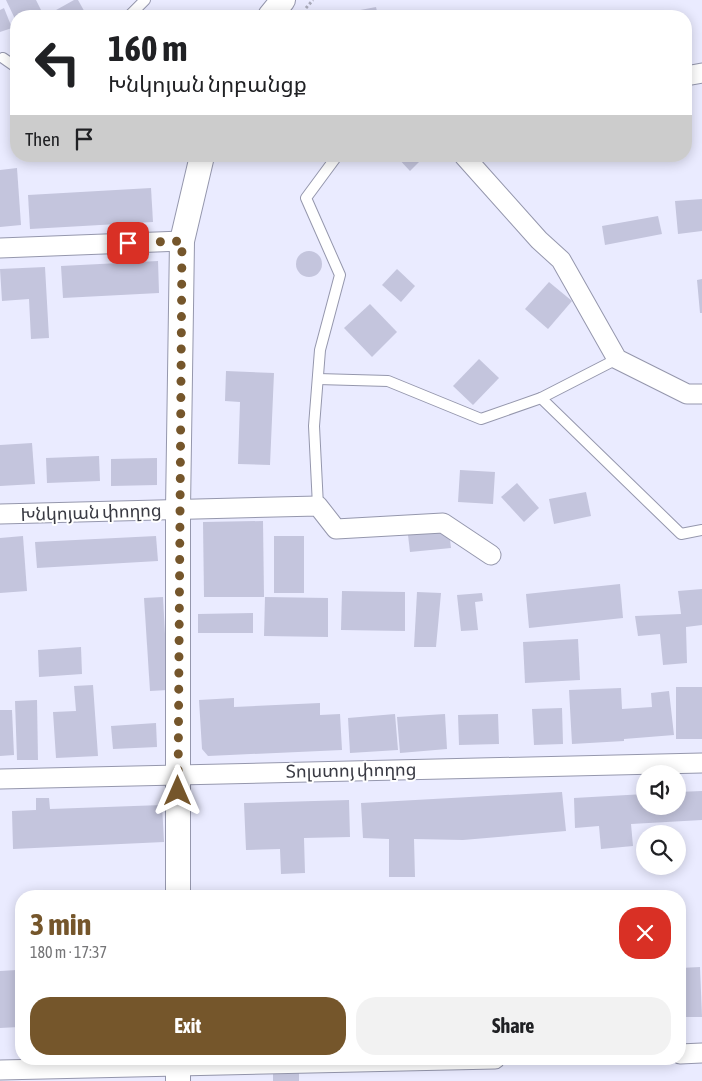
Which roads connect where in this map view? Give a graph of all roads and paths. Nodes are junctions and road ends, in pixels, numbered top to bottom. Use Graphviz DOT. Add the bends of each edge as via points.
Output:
graph roads {
  1 [pos="144,0"];
  2 [pos="283,0"];
  3 [pos="135,10"];
  4 [pos="275,10"];
  5 [pos="3,58"];
  6 [pos="10,63"];
  7 [pos="201,162"];
  8 [pos="333,162"];
  9 [pos="469,162"];
  10 [pos="182,241"];
  11 [pos="0,248"];
  12 [pos="617,359"];
  13 [pos="318,380"];
  14 [pos="702,394"];
  15 [pos="541,398"];
  16 [pos="318,506"];
  17 [pos="178,509"];
  18 [pos="0,514"];
  19 [pos="702,530"];
  20 [pos="491,556"];
  21 [pos="702,763"];
  22 [pos="178,773"];
  23 [pos="0,779"];
  24 [pos="178,890"];
  25 [pos="702,1053"];
  26 [pos="686,1054"];
  27 [pos="305,1065"];
  28 [pos="178,1069"];
  29 [pos="0,1070"];
  1 -- 3 [label="lane"];
  2 -- 4 [label="street"];
  5 -- 6 [label="lane"];
  7 -- 10 [label="street"];
  8 -- 13 [label="lane" via="306,198 340,275 320,350"];
  9 -- 12 [label="street" via="561,260"];
  10 -- 11 [label="street"];
  10 -- 17 [label="street"];
  12 -- 14 [label="street" via="687,394"];
  12 -- 15 [label="lane"];
  13 -- 15 [label="lane" via="388,381 481,419"];
  13 -- 16 [label="lane" via="314,426"];
  15 -- 19 [label="lane" via="681,534"];
  16 -- 17 [label="street, Խնկոյան փողոց"];
  16 -- 20 [label="street" via="336,529 443,523"];
  17 -- 18 [label="street, Խնկոյան փողոց"];
  17 -- 22 [label="street"];
  21 -- 22 [label="street, Տոլստոյ փողոց"];
  22 -- 23 [label="street, Տոլստոյ փողոց"];
  22 -- 24 [label="street"];
  25 -- 26 [label="street"];
  27 -- 28 [label="street"];
  28 -- 29 [label="street"];
}
